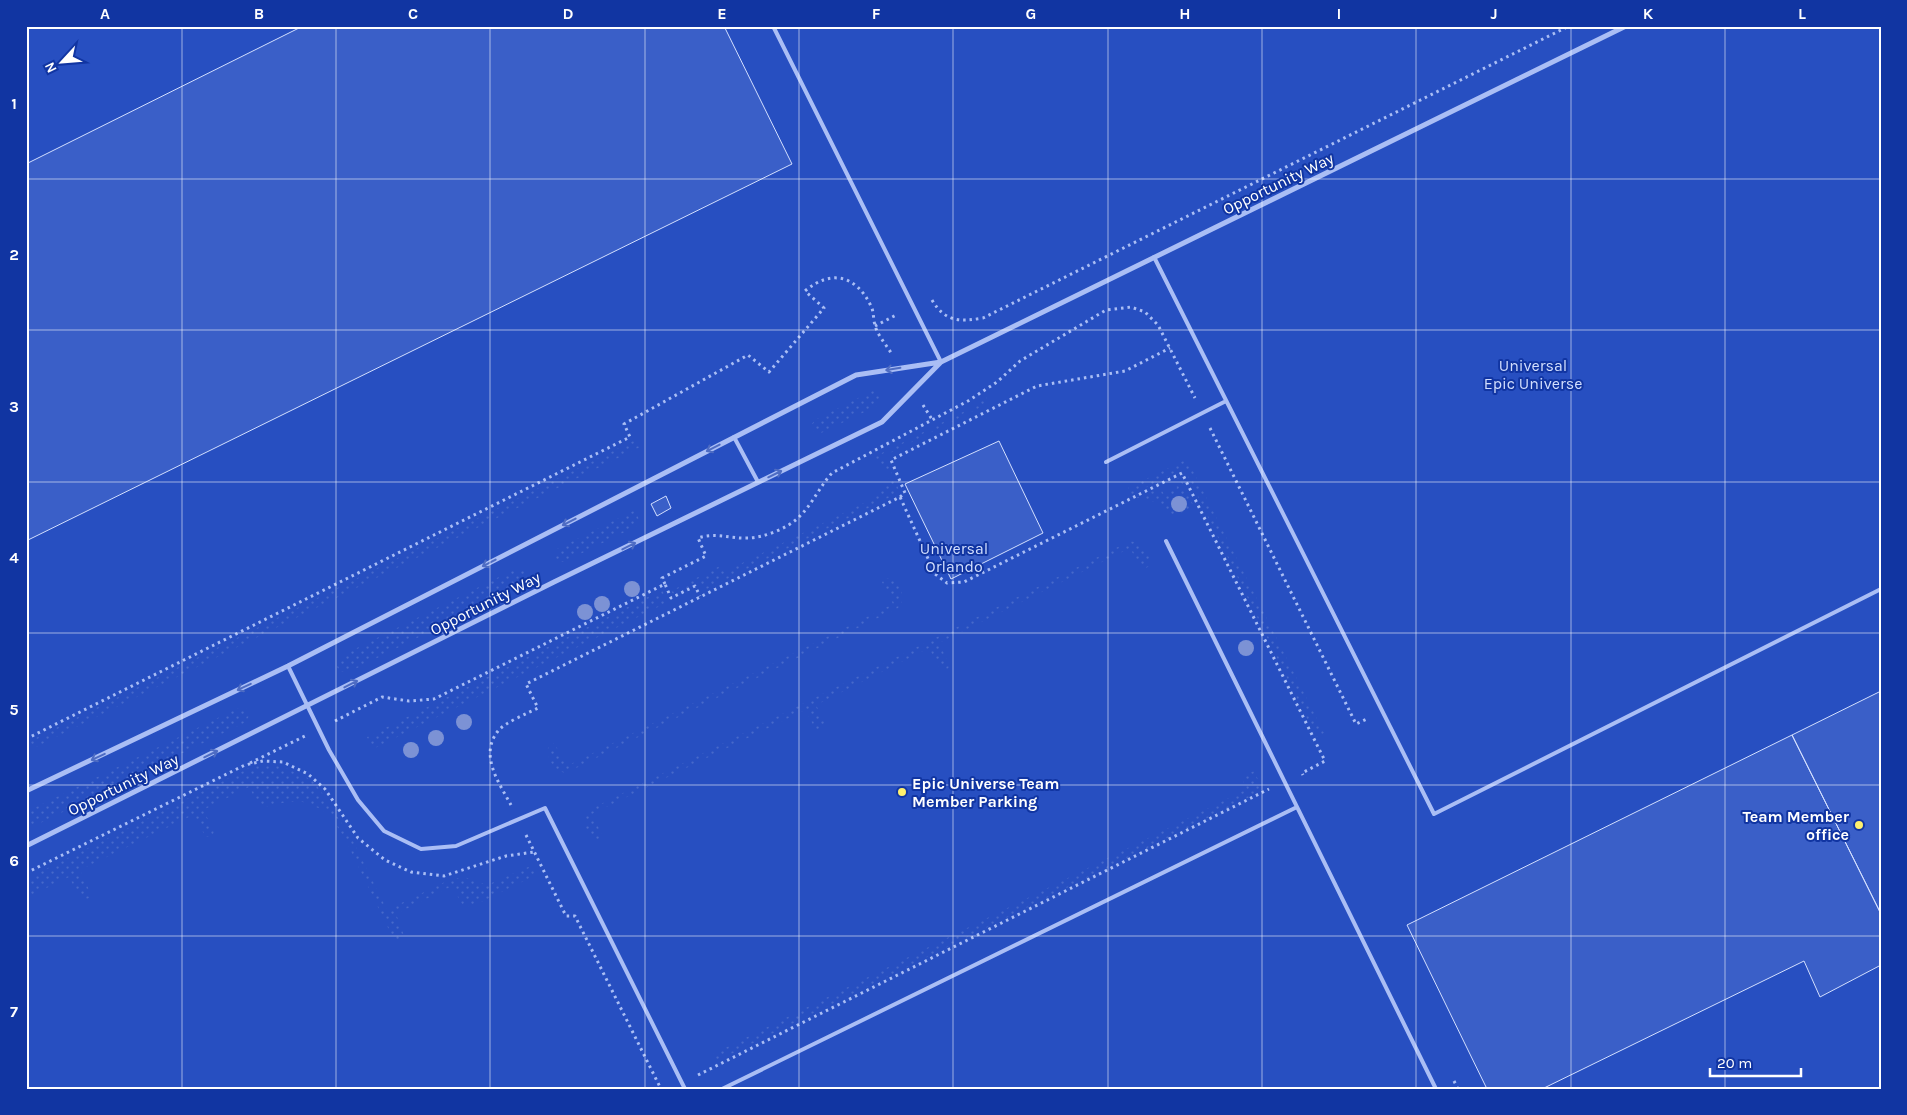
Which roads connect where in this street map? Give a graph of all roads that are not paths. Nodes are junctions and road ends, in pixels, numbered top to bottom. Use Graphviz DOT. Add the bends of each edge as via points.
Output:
graph roads {
  1 [pos="773,26"];
  2 [pos="1626,26"];
  3 [pos="1154,258"];
  4 [pos="941,362"];
  5 [pos="1226,401"];
  6 [pos="734,437"];
  7 [pos="1106,462"];
  8 [pos="758,482"];
  9 [pos="1166,541"];
  10 [pos="1881,589"];
  11 [pos="288,666"];
  12 [pos="308,706"];
  13 [pos="26,791"];
  14 [pos="1297,807"];
  15 [pos="26,846"];
  16 [pos="685,1089"];
  17 [pos="722,1089"];
  18 [pos="1436,1089"];
  1 -- 4 [label="lane"];
  2 -- 3 [label="street, Opportunity Way"];
  3 -- 4 [label="street, Opportunity Way"];
  3 -- 5 [label="lane"];
  4 -- 6 [label="street, Opportunity Way, one-way" via="856,376"];
  8 -- 4 [label="street, Opportunity Way, one-way" via="882,422"];
  5 -- 7 [label="lane"];
  5 -- 10 [label="lane" via="1434,814"];
  6 -- 8 [label="lane"];
  6 -- 11 [label="street, Opportunity Way, one-way"];
  12 -- 8 [label="street, Opportunity Way, one-way"];
  9 -- 14 [label="lane"];
  11 -- 12 [label="lane"];
  11 -- 13 [label="street, Opportunity Way, one-way"];
  15 -- 12 [label="street, Opportunity Way, one-way"];
  12 -- 16 [label="lane" via="358,800 384,831 421,849 456,846 545,808"];
  14 -- 17 [label="lane"];
  14 -- 18 [label="lane"];
}
